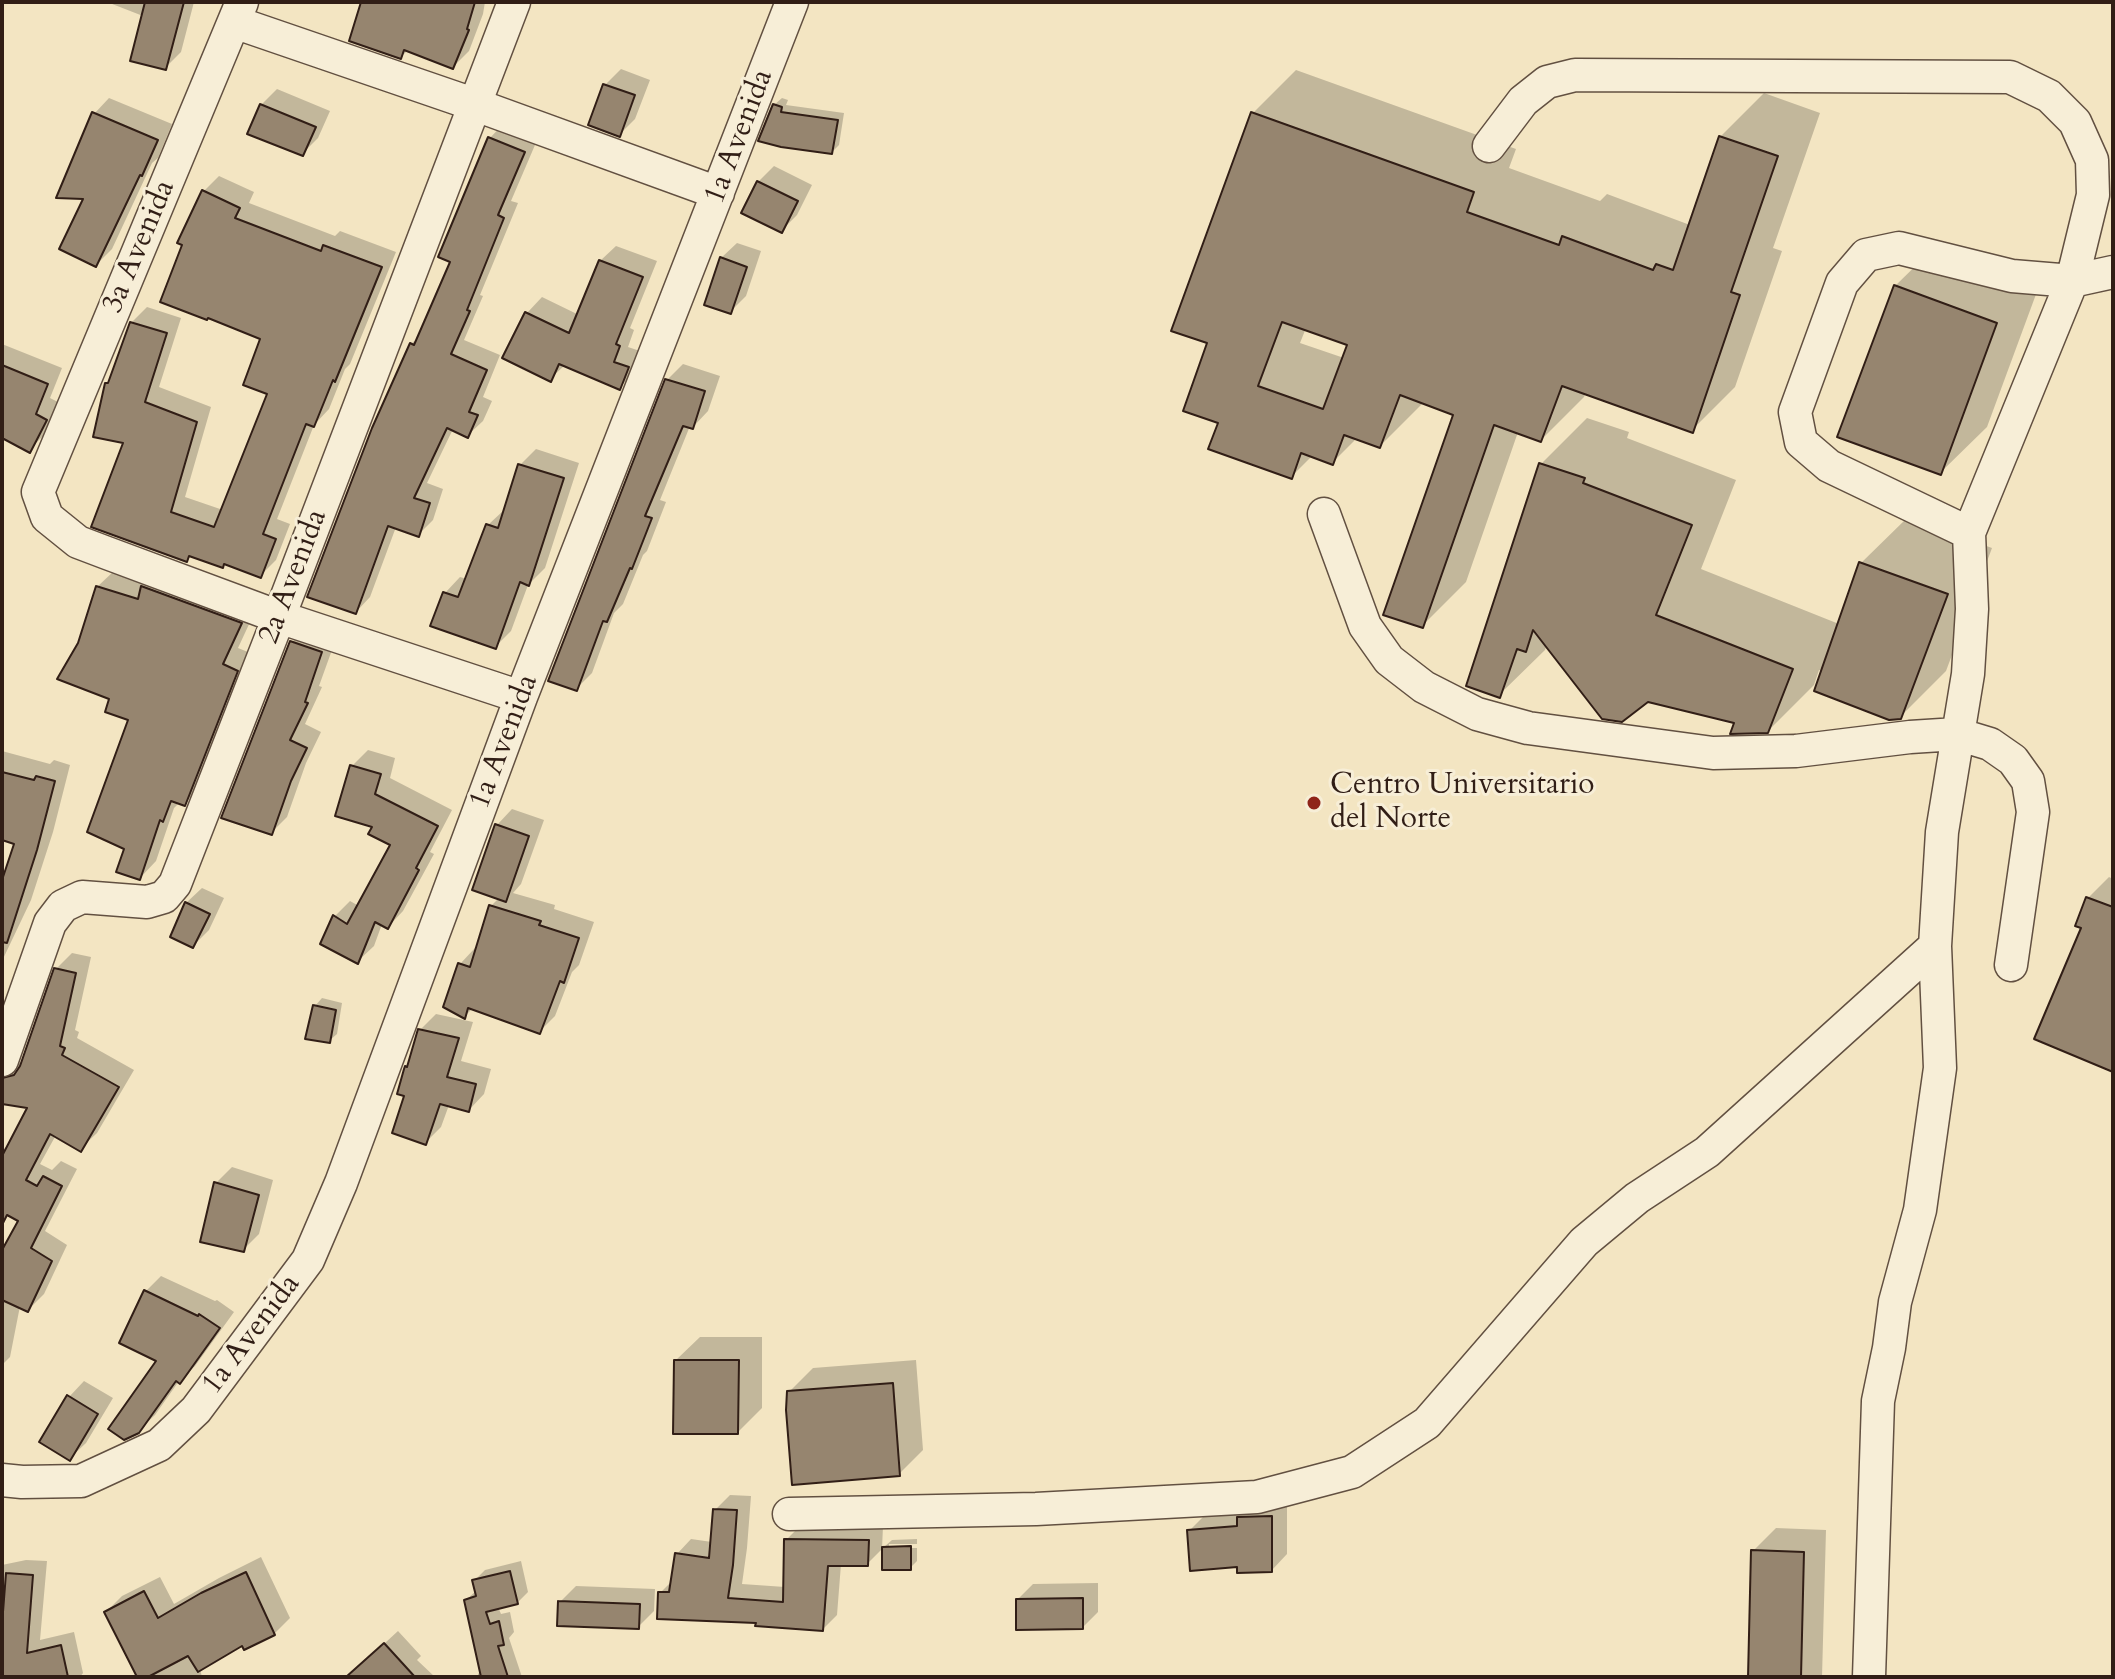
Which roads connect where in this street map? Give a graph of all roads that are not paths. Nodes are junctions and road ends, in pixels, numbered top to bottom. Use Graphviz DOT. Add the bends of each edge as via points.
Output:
graph roads {
  1 [pos="514,2"];
  2 [pos="792,2"];
  3 [pos="238,12"];
  4 [pos="476,105"];
  5 [pos="1489,146"];
  6 [pos="718,193"];
  7 [pos="2113,272"];
  8 [pos="2072,281"];
  9 [pos="1324,514"];
  10 [pos="1969,533"];
  11 [pos="279,617"];
  12 [pos="521,697"];
  13 [pos="1957,734"];
  14 [pos="1935,946"];
  15 [pos="2011,965"];
  16 [pos="2,1060"];
  17 [pos="2,1480"];
  18 [pos="789,1514"];
  19 [pos="1869,1677"];
  1 -- 4 [label="street, 2a Avenida"];
  2 -- 6 [label="street, 1a Avenida"];
  3 -- 4 [label="street"];
  3 -- 11 [label="street, 3a Avenida" via="38,492 47,517 78,542"];
  4 -- 6 [label="street"];
  4 -- 11 [label="street, 2a Avenida"];
  5 -- 8 [label="street" via="1523,101 1547,82 1575,75 2010,77 2049,96 2067,113 2092,160 2093,195"];
  6 -- 12 [label="street, 1a Avenida"];
  7 -- 8 [label="street"];
  8 -- 10 [label="street"];
  8 -- 10 [label="street" via="2012,276 1899,248 1866,255 1842,283 1795,412 1801,442 1829,466"];
  9 -- 13 [label="street" via="1365,626 1389,660 1424,687 1477,714 1528,728 1713,753 1796,751"];
  10 -- 13 [label="street" via="1972,609"];
  11 -- 12 [label="street"];
  11 -- 16 [label="street, 2a Avenida" via="175,884 164,897 147,902 82,897 63,906 50,923"];
  12 -- 17 [label="street, 1a Avenida" via="308,1260 196,1410 159,1445 81,1481"];
  13 -- 14 [label="street" via="1942,832"];
  13 -- 15 [label="street" via="1990,744 2013,760 2028,781 2033,812"];
  14 -- 18 [label="street" via="1707,1152 1637,1198 1584,1242 1427,1423 1352,1472 1257,1497"];
  14 -- 19 [label="street" via="1940,1068 1920,1210 1895,1302 1878,1401"];
}
